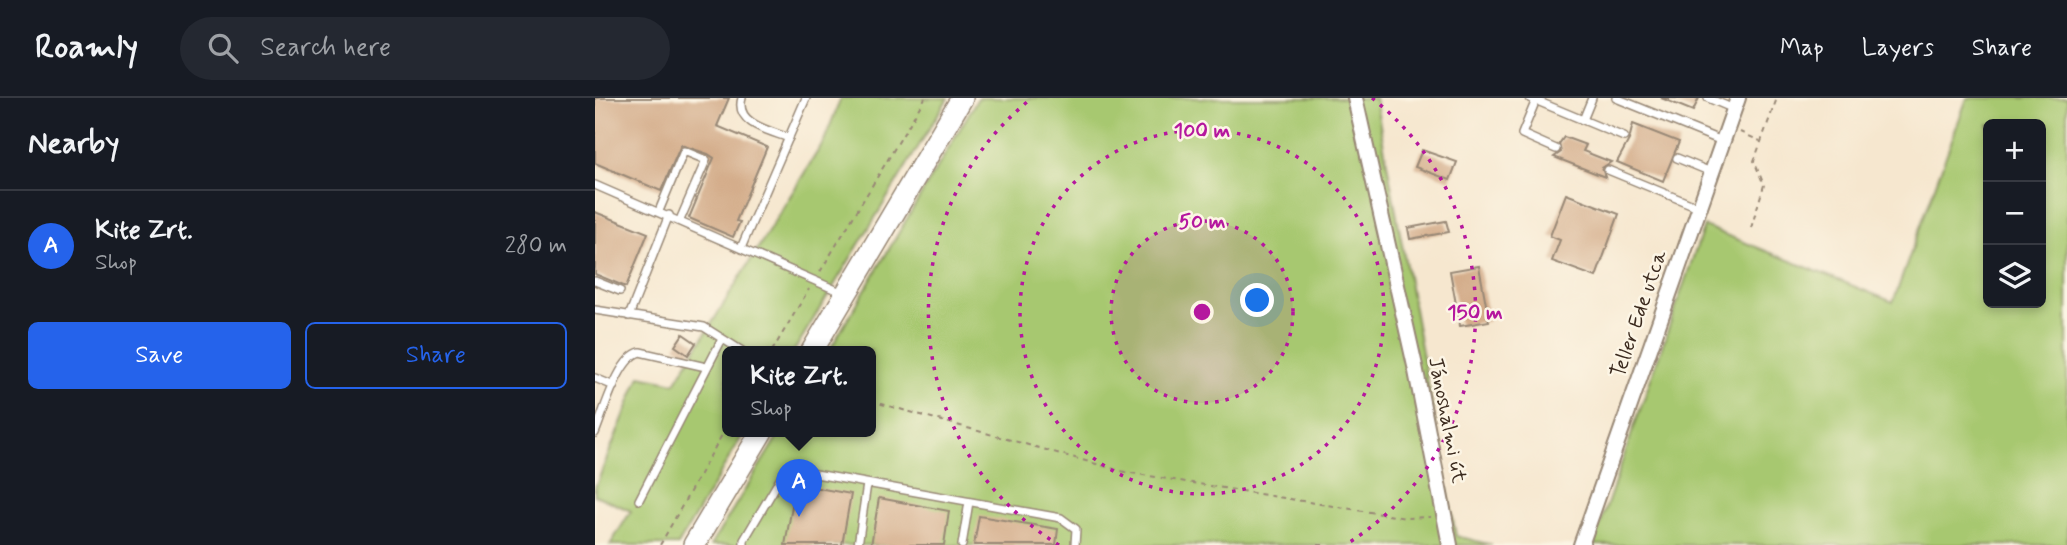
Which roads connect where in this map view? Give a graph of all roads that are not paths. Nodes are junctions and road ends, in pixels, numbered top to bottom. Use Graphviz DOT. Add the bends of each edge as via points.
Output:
graph roads {
  1 [pos="742,98"];
  2 [pos="806,98"];
  3 [pos="962,98"];
  4 [pos="1355,98"];
  5 [pos="1592,98"];
  6 [pos="1616,98"];
  7 [pos="1708,98"];
  8 [pos="1533,99"];
  9 [pos="1736,103"];
  10 [pos="1583,120"];
  11 [pos="1725,134"];
  12 [pos="1624,137"];
  13 [pos="789,138"];
  14 [pos="1556,149"];
  15 [pos="1677,158"];
  16 [pos="1608,170"];
  17 [pos="1711,172"];
  18 [pos="595,185"];
  19 [pos="1698,207"];
  20 [pos="659,211"];
  21 [pos="669,215"];
  22 [pos="680,220"];
  23 [pos="741,248"];
  24 [pos="595,281"];
  25 [pos="620,291"];
  26 [pos="847,295"];
  27 [pos="595,310"];
  28 [pos="629,316"];
  29 [pos="722,339"];
  30 [pos="734,346"];
  31 [pos="816,346"];
  32 [pos="706,367"];
  33 [pos="595,378"];
  34 [pos="614,386"];
  35 [pos="595,433"];
  36 [pos="758,437"];
  37 [pos="867,484"];
  38 [pos="639,500"];
  39 [pos="969,502"];
  40 [pos="694,545"];
  41 [pos="744,545"];
  42 [pos="858,545"];
  43 [pos="962,545"];
  44 [pos="1075,545"];
  45 [pos="1450,545"];
  46 [pos="1581,545"];
  1 -- 13 [label="lane" via="745,119"];
  2 -- 13 [label="lane"];
  3 -- 26 [label="main road"];
  4 -- 45 [label="street, Jánoshalmi út"];
  5 -- 10 [label="lane"];
  6 -- 11 [label="lane"];
  7 -- 9 [label="lane"];
  8 -- 10 [label="lane"];
  8 -- 14 [label="lane" via="1522,134"];
  9 -- 11 [label="street, Teller Ede utca"];
  10 -- 12 [label="lane"];
  11 -- 17 [label="street, Teller Ede utca"];
  13 -- 23 [label="lane"];
  15 -- 17 [label="lane"];
  16 -- 19 [label="lane"];
  17 -- 19 [label="street, Teller Ede utca"];
  18 -- 20 [label="lane"];
  19 -- 46 [label="street, Teller Ede utca"];
  20 -- 21 [label="lane"];
  20 -- 22 [label="lane" via="684,151 706,160"];
  21 -- 22 [label="lane"];
  21 -- 28 [label="lane"];
  22 -- 23 [label="lane"];
  23 -- 26 [label="lane"];
  24 -- 25 [label="lane"];
  26 -- 31 [label="main road"];
  27 -- 28 [label="lane"];
  28 -- 29 [label="lane" via="704,327"];
  29 -- 30 [label="lane"];
  29 -- 32 [label="lane"];
  32 -- 34 [label="lane" via="640,352 627,359"];
  32 -- 38 [label="lane"];
  33 -- 34 [label="lane"];
  34 -- 35 [label="lane"];
  36 -- 40 [label="main road"];
  37 -- 39 [label="lane"];
  37 -- 41 [label="lane" via="799,471 787,473 773,489"];
  37 -- 42 [label="lane"];
  39 -- 43 [label="lane"];
  39 -- 44 [label="lane" via="1066,520 1076,529"];
}
